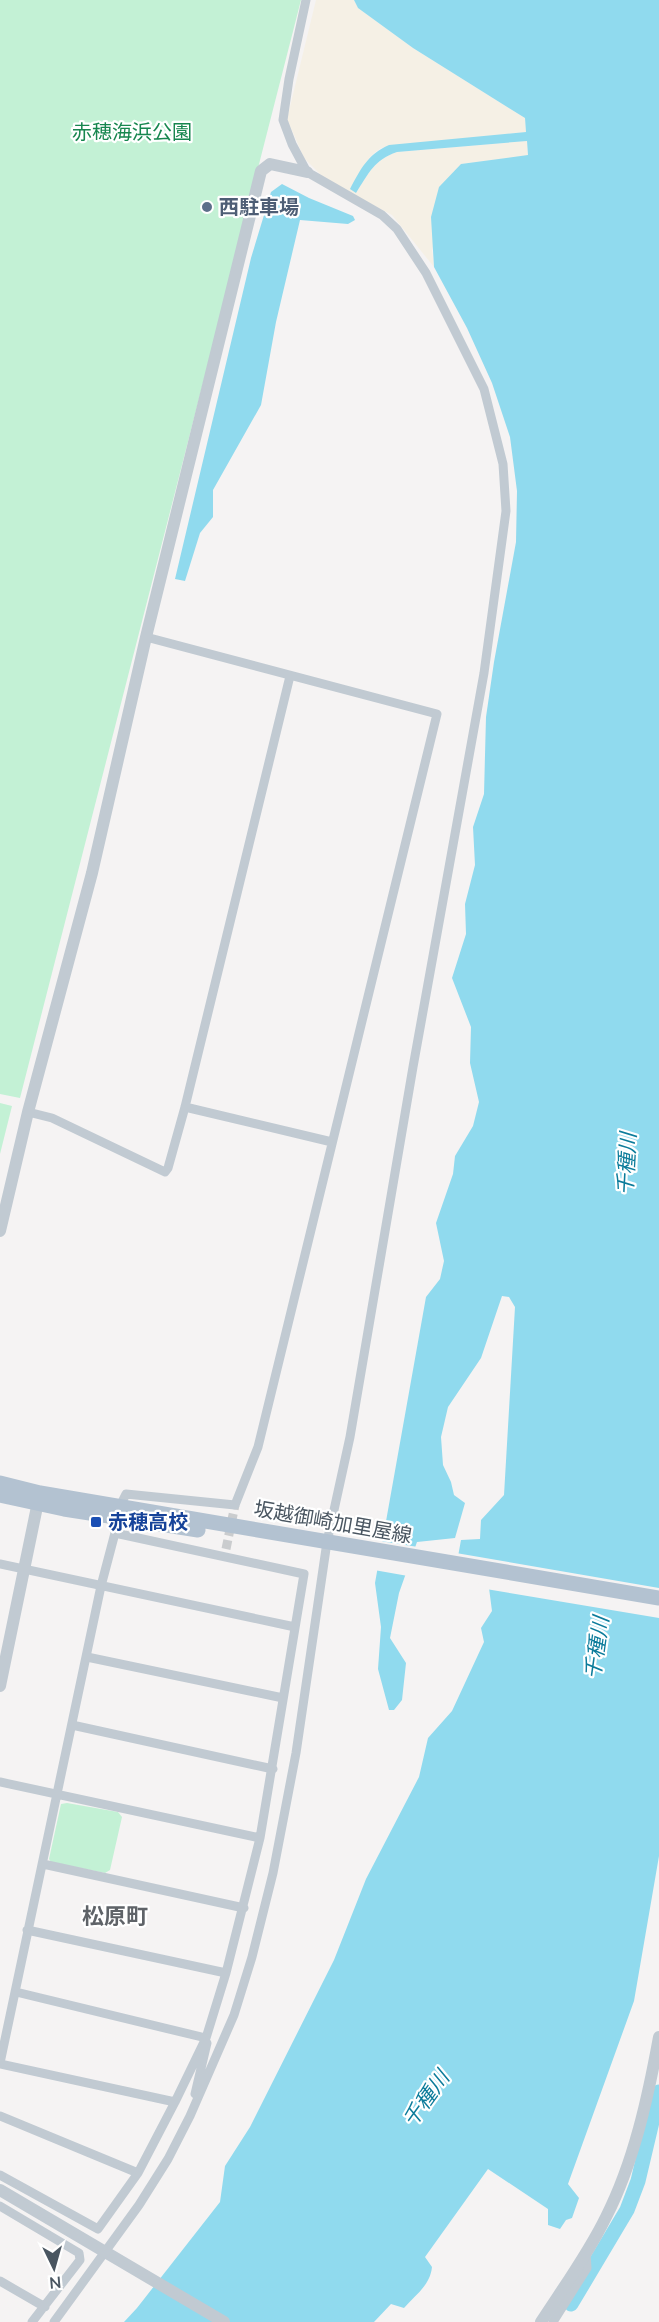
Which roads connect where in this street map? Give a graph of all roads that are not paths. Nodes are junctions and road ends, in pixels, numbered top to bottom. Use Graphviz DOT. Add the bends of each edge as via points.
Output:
graph roads {
  1 [pos="306,0"];
  2 [pos="307,172"];
  3 [pos="146,637"];
  4 [pos="290,676"];
  5 [pos="185,1107"];
  6 [pos="28,1112"];
  7 [pos="332,1142"];
  8 [pos="0,1231"];
  9 [pos="0,1483"];
  10 [pos="0,1495"];
  11 [pos="39,1498"];
  12 [pos="119,1512"];
  13 [pos="115,1533"];
  14 [pos="330,1547"];
  15 [pos="0,1564"];
  16 [pos="25,1570"];
  17 [pos="101,1586"];
  18 [pos="659,1598"];
  19 [pos="659,1608"];
  20 [pos="295,1628"];
  21 [pos="87,1657"];
  22 [pos="0,1686"];
  23 [pos="283,1698"];
  24 [pos="72,1725"];
  25 [pos="273,1769"];
  26 [pos="0,1782"];
  27 [pos="57,1795"];
  28 [pos="260,1838"];
  29 [pos="43,1864"];
  30 [pos="244,1908"];
  31 [pos="27,1930"];
  32 [pos="226,1973"];
  33 [pos="16,1992"];
  34 [pos="659,2037"];
  35 [pos="206,2038"];
  36 [pos="659,2054"];
  37 [pos="0,2063"];
  38 [pos="654,2067"];
  39 [pos="175,2102"];
  40 [pos="0,2116"];
  41 [pos="190,2116"];
  42 [pos="138,2173"];
  43 [pos="0,2175"];
  44 [pos="0,2190"];
  45 [pos="0,2206"];
  46 [pos="586,2252"];
  47 [pos="106,2253"];
  48 [pos="0,2281"];
  49 [pos="45,2307"];
  50 [pos="32,2322"];
  51 [pos="54,2322"];
  52 [pos="224,2322"];
  53 [pos="541,2322"];
  54 [pos="553,2322"];
  1 -- 2 [label="street" via="283,120"];
  2 -- 3 [label="street" via="270,164 261,171"];
  2 -- 14 [label="street" via="382,215 409,245 484,389 503,464 506,511 484,673"];
  3 -- 4 [label="street"];
  3 -- 6 [label="street" via="92,873"];
  4 -- 5 [label="street"];
  4 -- 7 [label="street" via="437,714"];
  5 -- 6 [label="street" via="165,1172 52,1118"];
  5 -- 7 [label="street"];
  6 -- 8 [label="street"];
  7 -- 12 [label="street" via="258,1447 236,1505 126,1494"];
  9 -- 11 [label="main road, 坂越御崎加里屋線"];
  10 -- 11 [label="main road, 坂越御崎加里屋線"];
  11 -- 12 [label="main road, 坂越御崎加里屋線"];
  11 -- 16 [label="street"];
  12 -- 13 [label="street"];
  12 -- 14 [label="main road, 坂越御崎加里屋線"];
  13 -- 17 [label="street"];
  13 -- 20 [label="street" via="225,1553 304,1574"];
  14 -- 18 [label="main road, 坂越御崎加里屋線"];
  14 -- 19 [label="main road, 坂越御崎加里屋線"];
  14 -- 41 [label="street" via="273,1873 234,2015"];
  15 -- 16 [label="street"];
  16 -- 17 [label="street"];
  16 -- 22 [label="street"];
  17 -- 20 [label="street"];
  17 -- 21 [label="street"];
  20 -- 23 [label="street"];
  21 -- 23 [label="street"];
  21 -- 24 [label="street"];
  23 -- 25 [label="street"];
  24 -- 25 [label="street"];
  24 -- 27 [label="street"];
  25 -- 28 [label="street"];
  26 -- 27 [label="street"];
  27 -- 28 [label="street"];
  27 -- 29 [label="street"];
  28 -- 30 [label="street"];
  29 -- 30 [label="street"];
  29 -- 31 [label="street"];
  30 -- 32 [label="street"];
  31 -- 32 [label="street"];
  31 -- 33 [label="street"];
  32 -- 35 [label="street"];
  33 -- 35 [label="street"];
  33 -- 37 [label="street"];
  34 -- 38 [label="street"];
  35 -- 39 [label="street"];
  35 -- 41 [label="street"];
  36 -- 38 [label="street"];
  37 -- 39 [label="street"];
  38 -- 46 [label="street" via="628,2164 607,2216"];
  39 -- 42 [label="street"];
  40 -- 42 [label="street"];
  41 -- 47 [label="street" via="168,2159"];
  42 -- 43 [label="street" via="98,2229"];
  44 -- 47 [label="street"];
  45 -- 49 [label="street" via="79,2253 80,2260"];
  46 -- 53 [label="street"];
  46 -- 54 [label="street" via="587,2268"];
  47 -- 51 [label="street"];
  47 -- 52 [label="street"];
  48 -- 49 [label="street"];
  49 -- 50 [label="street"];
}
